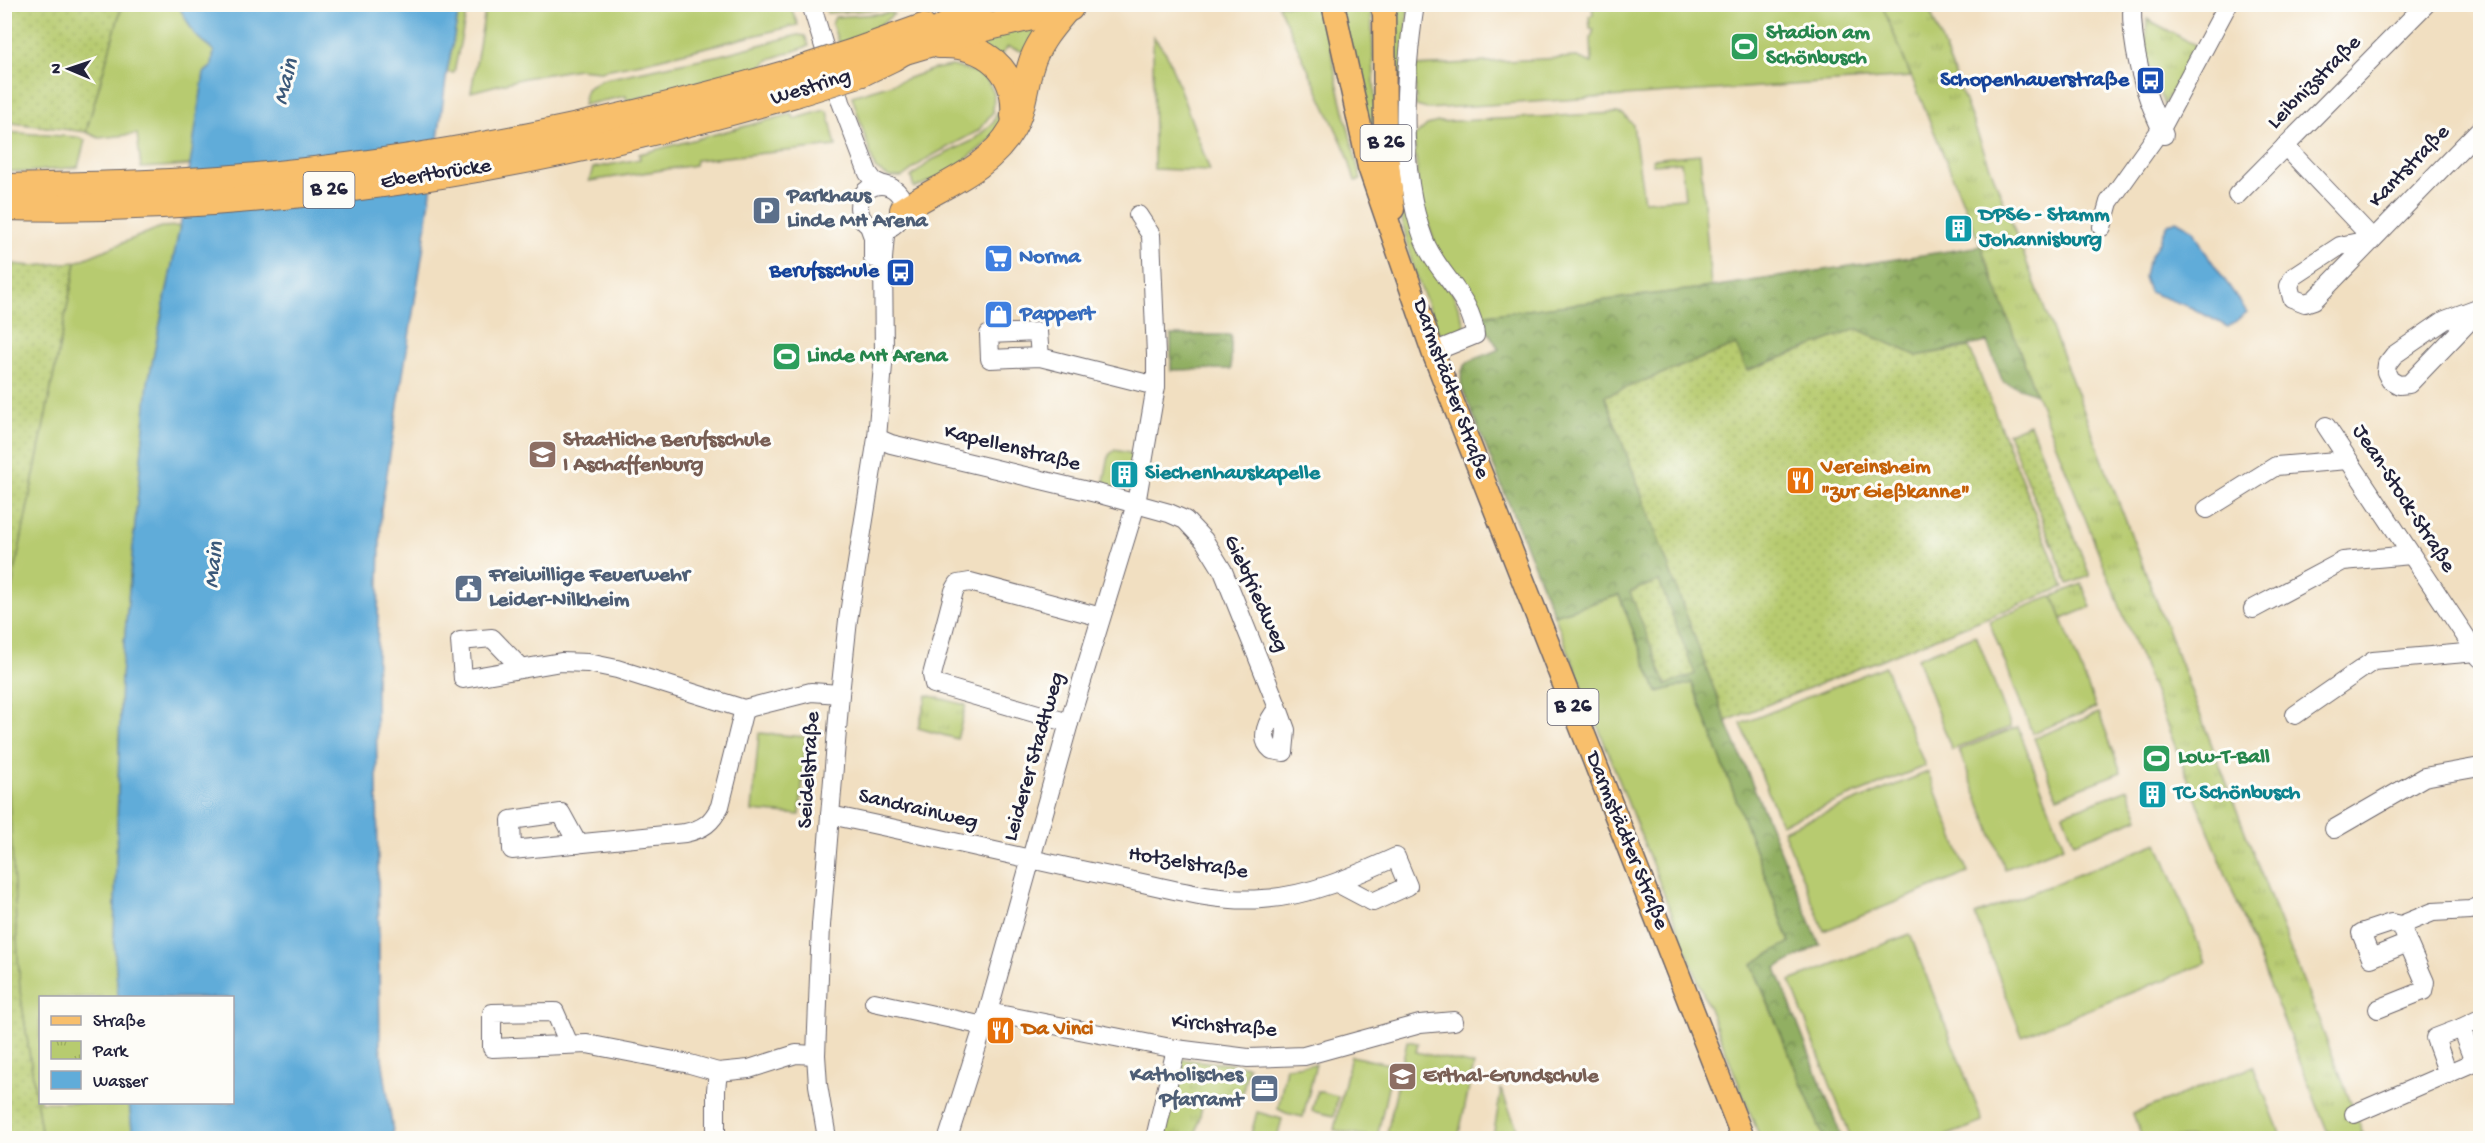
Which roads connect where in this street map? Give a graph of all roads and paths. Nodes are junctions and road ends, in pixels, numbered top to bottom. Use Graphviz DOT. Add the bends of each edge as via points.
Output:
graph roads {
  1 [pos="811,4"];
  2 [pos="956,4"];
  3 [pos="982,4"];
  4 [pos="1333,4"];
  5 [pos="1415,4"];
  6 [pos="2132,4"];
  7 [pos="2228,4"];
  8 [pos="2426,4"];
  9 [pos="1384,6"];
  10 [pos="1072,7"];
  11 [pos="938,22"];
  12 [pos="916,48"];
  13 [pos="859,62"];
  14 [pos="624,128"];
  15 [pos="2481,129"];
  16 [pos="1011,130"];
  17 [pos="2163,134"];
  18 [pos="855,140"];
  19 [pos="2285,146"];
  20 [pos="862,195"];
  21 [pos="2237,195"];
  22 [pos="16,197"];
  23 [pos="893,204"];
  24 [pos="1138,215"];
  25 [pos="868,226"];
  26 [pos="2102,227"];
  27 [pos="1408,275"];
  28 [pos="2481,308"];
  29 [pos="1433,352"];
  30 [pos="1040,357"];
  31 [pos="1156,386"];
  32 [pos="879,407"];
  33 [pos="2326,426"];
  34 [pos="877,438"];
  35 [pos="2348,460"];
  36 [pos="1136,504"];
  37 [pos="2207,509"];
  38 [pos="2411,555"];
  39 [pos="2253,609"];
  40 [pos="1101,617"];
  41 [pos="2479,655"];
  42 [pos="521,668"];
  43 [pos="840,694"];
  44 [pos="1278,708"];
  45 [pos="744,709"];
  46 [pos="2295,715"];
  47 [pos="1069,723"];
  48 [pos="2481,767"];
  49 [pos="830,815"];
  50 [pos="2334,829"];
  51 [pos="578,844"];
  52 [pos="1030,860"];
  53 [pos="1337,883"];
  54 [pos="2481,906"];
  55 [pos="2401,925"];
  56 [pos="2408,943"];
  57 [pos="874,1002"];
  58 [pos="2379,1008"];
  59 [pos="986,1019"];
  60 [pos="2481,1019"];
  61 [pos="1454,1022"];
  62 [pos="2461,1028"];
  63 [pos="569,1044"];
  64 [pos="1176,1049"];
  65 [pos="816,1055"];
  66 [pos="718,1072"];
  67 [pos="2448,1074"];
  68 [pos="2354,1114"];
  69 [pos="716,1138"];
  70 [pos="827,1138"];
  71 [pos="948,1138"];
  72 [pos="1155,1138"];
  73 [pos="1743,1138"];
  1 -- 18 [label="street"];
  2 -- 11 [label="highway"];
  3 -- 11 [label="highway, Westring / B 26"];
  3 -- 12 [label="highway, Westring"];
  4 -- 27 [label="main road, Darmstädter Straße / B 26" via="1369,167"];
  5 -- 29 [label="street" via="1406,116 1410,180 1424,240 1467,306 1475,335"];
  6 -- 17 [label="street" via="2136,60"];
  7 -- 17 [label="street"];
  8 -- 19 [label="street, Leibnizstraße"];
  9 -- 27 [label="main road, Darmstädter Straße / B 26" via="1385,137 1395,219"];
  10 -- 12 [label="highway"];
  10 -- 16 [label="highway" via="1042,41 1033,59"];
  11 -- 13 [label="highway, Westring / B 26"];
  12 -- 13 [label="highway, Westring / B 26"];
  12 -- 16 [label="highway" via="965,46 997,64 1013,96"];
  13 -- 14 [label="highway, Westring / B 26, bridge"];
  14 -- 22 [label="highway, Ebertbrücke / B 26" via="354,165"];
  15 -- 19 [label="street, Kantstraße" via="2373,239"];
  16 -- 23 [label="highway" via="993,153 958,178 913,191"];
  17 -- 26 [label="street" via="2109,202"];
  18 -- 20 [label="street, Seidelstraße" via="854,158"];
  18 -- 23 [label="street" via="868,173"];
  19 -- 21 [label="street, Leibnizstraße"];
  20 -- 23 [label="street" via="869,188"];
  20 -- 25 [label="street, Seidelstraße" via="859,210"];
  23 -- 25 [label="street" via="880,230"];
  23 -- 32 [label="street, Seidelstraße" via="883,259 884,353"];
  24 -- 31 [label="street, Leiderer Stadtweg" via="1151,235"];
  25 -- 32 [label="street, Seidelstraße" via="873,237 874,353"];
  27 -- 29 [label="main road, Darmstädter Straße / B 26"];
  28 -- 28 [label="street" via="2445,320 2394,356 2386,364 2390,380 2399,385 2409,384"];
  29 -- 73 [label="main road, Darmstädter Straße / B 26"];
  30 -- 31 [label="street"];
  31 -- 36 [label="street, Leiderer Stadtweg"];
  32 -- 34 [label="street, Seidelstraße"];
  33 -- 35 [label="street, Jean-Stock-Straße"];
  34 -- 36 [label="street, Kapellenstraße"];
  34 -- 43 [label="street, Seidelstraße"];
  35 -- 37 [label="street" via="2276,466"];
  35 -- 38 [label="street, Jean-Stock-Straße"];
  36 -- 40 [label="street, Leiderer Stadtweg"];
  36 -- 44 [label="street, Giebfriedweg" via="1185,520 1204,540 1223,571"];
  38 -- 39 [label="street" via="2343,561"];
  38 -- 41 [label="street, Jean-Stock-Straße"];
  40 -- 47 [label="street, Leiderer Stadtweg"];
  40 -- 47 [label="street" via="970,582 964,581 954,591 932,675 934,684"];
  41 -- 46 [label="street" via="2373,661"];
  42 -- 45 [label="street" via="561,662 588,663"];
  43 -- 45 [label="street" via="811,692"];
  43 -- 49 [label="street, Seidelstraße"];
  45 -- 51 [label="street" via="720,806 708,825 685,833"];
  47 -- 52 [label="street, Leiderer Stadtweg"];
  48 -- 50 [label="street" via="2424,777"];
  49 -- 52 [label="street, Sandrainweg"];
  49 -- 65 [label="street, Seidelstraße" via="820,925"];
  52 -- 53 [label="street, Hotzelstraße" via="1224,898 1260,900 1294,896"];
  52 -- 59 [label="street, Leiderer Stadtweg"];
  54 -- 55 [label="street" via="2433,912"];
  55 -- 56 [label="street"];
  55 -- 56 [label="street" via="2391,923 2361,933 2371,958"];
  56 -- 58 [label="street" via="2425,982 2423,991"];
  57 -- 59 [label="street, Kirchstraße"];
  59 -- 64 [label="street, Kirchstraße"];
  59 -- 71 [label="street, Leiderer Stadtweg"];
  60 -- 62 [label="street"];
  61 -- 64 [label="street, Kirchstraße" via="1420,1024 1304,1056 1248,1058"];
  62 -- 67 [label="street" via="2474,1062"];
  62 -- 67 [label="street" via="2435,1038"];
  63 -- 66 [label="street" via="587,1044"];
  64 -- 72 [label="street"];
  65 -- 66 [label="street" via="796,1054 749,1069"];
  65 -- 70 [label="street, Seidelstraße"];
  66 -- 69 [label="street"];
  67 -- 68 [label="street"];
}
